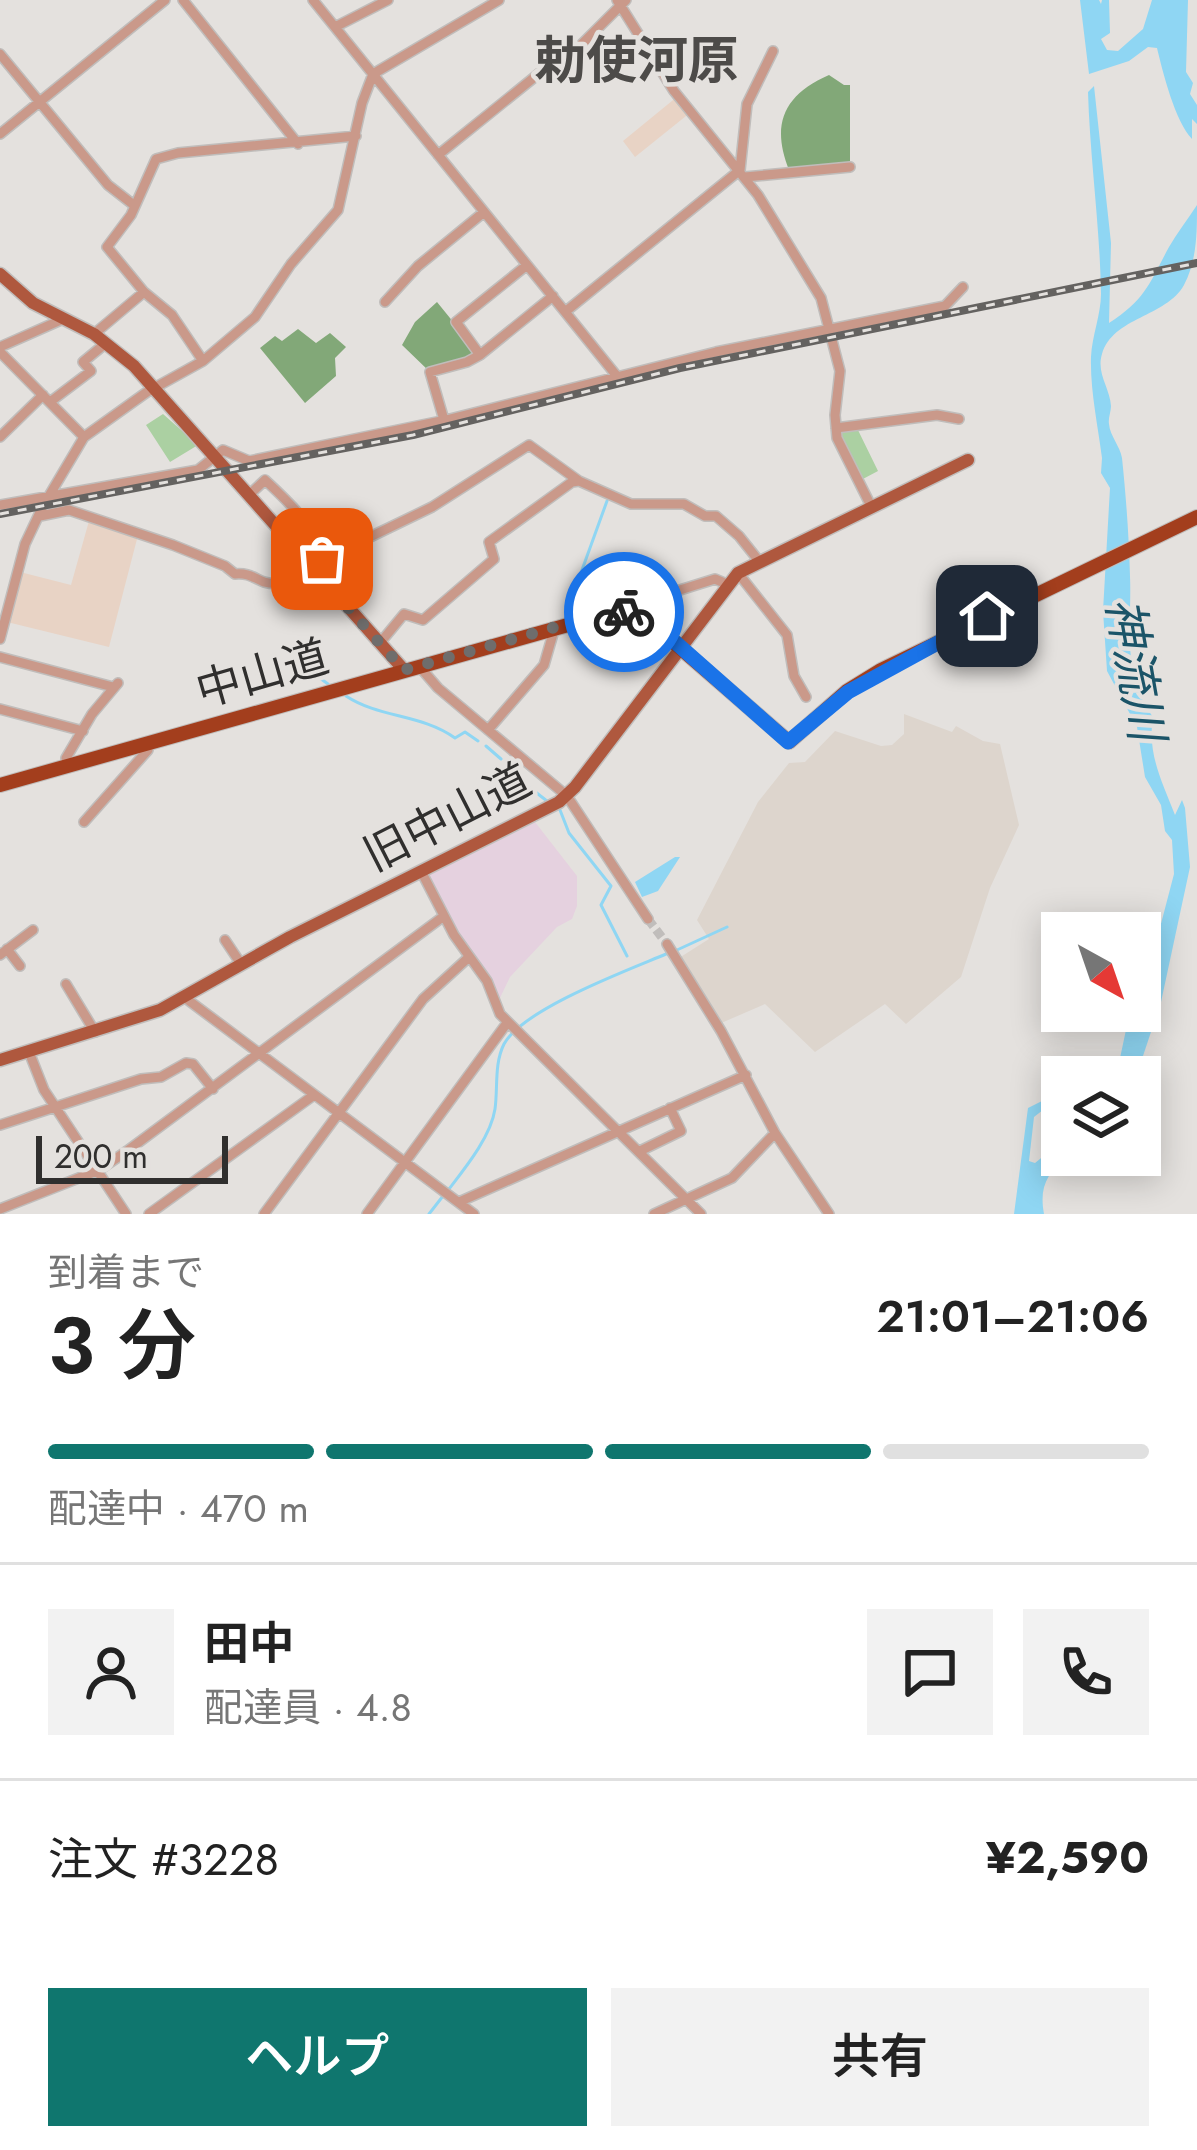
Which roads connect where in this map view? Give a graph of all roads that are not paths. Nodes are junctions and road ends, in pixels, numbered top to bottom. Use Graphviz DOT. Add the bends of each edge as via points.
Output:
graph roads {
  1 [pos="165,0"];
  2 [pos="183,0"];
  3 [pos="313,0"];
  4 [pos="388,0"];
  5 [pos="499,0"];
  6 [pos="621,1"];
  7 [pos="334,27"];
  8 [pos="773,51"];
  9 [pos="0,54"];
  10 [pos="373,74"];
  11 [pos="40,102"];
  12 [pos="0,134"];
  13 [pos="356,136"];
  14 [pos="298,143"];
  15 [pos="438,155"];
  16 [pos="850,167"];
  17 [pos="742,173"];
  18 [pos="135,206"];
  19 [pos="484,212"];
  20 [pos="527,266"];
  21 [pos="0,274"];
  22 [pos="963,287"];
  23 [pos="144,292"];
  24 [pos="553,296"];
  25 [pos="386,302"];
  26 [pos="565,312"];
  27 [pos="61,320"];
  28 [pos="832,330"];
  29 [pos="100,339"];
  30 [pos="0,349"];
  31 [pos="480,355"];
  32 [pos="203,361"];
  33 [pos="616,375"];
  34 [pos="154,388"];
  35 [pos="46,399"];
  36 [pos="0,414"];
  37 [pos="959,419"];
  38 [pos="445,420"];
  39 [pos="11,426"];
  40 [pos="836,428"];
  41 [pos="0,437"];
  42 [pos="84,437"];
  43 [pos="215,456"];
  44 [pos="968,460"];
  45 [pos="579,481"];
  46 [pos="249,495"];
  47 [pos="49,496"];
  48 [pos="0,505"];
  49 [pos="872,508"];
  50 [pos="40,516"];
  51 [pos="350,517"];
  52 [pos="1197,518"];
  53 [pos="759,562"];
  54 [pos="317,573"];
  55 [pos="733,579"];
  56 [pos="632,605"];
  57 [pos="555,628"];
  58 [pos="0,639"];
  59 [pos="380,643"];
  60 [pos="680,646"];
  61 [pos="0,657"];
  62 [pos="412,668"];
  63 [pos="806,697"];
  64 [pos="0,709"];
  65 [pos="488,730"];
  66 [pos="83,731"];
  67 [pos="147,742"];
  68 [pos="68,765"];
  69 [pos="0,785"];
  70 [pos="567,796"];
  71 [pos="84,822"];
  72 [pos="421,871"];
  73 [pos="444,916"];
  74 [pos="648,919"];
  75 [pos="33,930"];
  76 [pos="225,940"];
  77 [pos="667,944"];
  78 [pos="4,952"];
  79 [pos="468,958"];
  80 [pos="241,964"];
  81 [pos="20,965"];
  82 [pos="66,984"];
  83 [pos="184,997"];
  84 [pos="512,1028"];
  85 [pos="95,1032"];
  86 [pos="29,1052"];
  87 [pos="259,1055"];
  88 [pos="0,1060"];
  89 [pos="746,1075"];
  90 [pos="213,1089"];
  91 [pos="314,1095"];
  92 [pos="670,1108"];
  93 [pos="56,1109"];
  94 [pos="339,1114"];
  95 [pos="0,1125"];
  96 [pos="619,1130"];
  97 [pos="775,1133"];
  98 [pos="640,1151"];
  99 [pos="405,1162"];
  100 [pos="99,1170"];
  101 [pos="450,1196"];
  102 [pos="687,1199"];
  103 [pos="1,1211"];
  104 [pos="126,1214"];
  105 [pos="148,1214"];
  106 [pos="264,1214"];
  107 [pos="367,1214"];
  108 [pos="474,1214"];
  109 [pos="654,1214"];
  110 [pos="701,1214"];
  111 [pos="829,1214"];
  1 -- 11 [label="street"];
  2 -- 14 [label="street"];
  3 -- 7 [label="street"];
  4 -- 7 [label="street"];
  5 -- 10 [label="street"];
  6 -- 15 [label="street" via="581,45"];
  6 -- 17 [label="street" via="681,100"];
  7 -- 10 [label="street"];
  8 -- 17 [label="street" via="748,102"];
  9 -- 11 [label="street"];
  10 -- 13 [label="street"];
  10 -- 15 [label="street"];
  11 -- 12 [label="street"];
  11 -- 18 [label="street"];
  13 -- 14 [label="street"];
  13 -- 32 [label="street" via="333,218 255,317"];
  14 -- 18 [label="street" via="156,159"];
  15 -- 19 [label="street"];
  16 -- 17 [label="street"];
  17 -- 26 [label="street"];
  17 -- 28 [label="street" via="807,272"];
  18 -- 23 [label="street" via="107,247"];
  19 -- 20 [label="street"];
  19 -- 25 [label="street"];
  20 -- 24 [label="street"];
  20 -- 31 [label="street" via="457,322"];
  21 -- 27 [label="main road"];
  22 -- 28 [label="street" via="945,306"];
  23 -- 29 [label="street"];
  23 -- 32 [label="street" via="172,315"];
  24 -- 26 [label="street"];
  24 -- 31 [label="street"];
  26 -- 33 [label="street"];
  27 -- 29 [label="main road"];
  27 -- 30 [label="street"];
  28 -- 33 [label="street"];
  28 -- 40 [label="street" via="840,371"];
  29 -- 34 [label="main road"];
  29 -- 35 [label="street" via="83,362 91,371"];
  30 -- 35 [label="street"];
  31 -- 38 [label="street" via="430,372"];
  32 -- 34 [label="street"];
  33 -- 38 [label="street"];
  34 -- 42 [label="street"];
  34 -- 43 [label="main road"];
  35 -- 39 [label="street"];
  35 -- 42 [label="street"];
  36 -- 39 [label="street"];
  37 -- 40 [label="street"];
  38 -- 43 [label="street" via="249,461 225,450"];
  39 -- 41 [label="street"];
  40 -- 49 [label="street"];
  42 -- 47 [label="street"];
  43 -- 46 [label="main road"];
  43 -- 47 [label="street" via="198,470"];
  44 -- 49 [label="main road, 旧中山道"];
  45 -- 51 [label="street" via="529,445 370,537"];
  45 -- 53 [label="street" via="631,503 684,504 719,518"];
  45 -- 59 [label="street" via="490,541 494,561 425,619 404,614"];
  46 -- 54 [label="main road"];
  46 -- 54 [label="street" via="266,480 292,506 317,545 324,565"];
  47 -- 48 [label="street"];
  47 -- 50 [label="street"];
  49 -- 53 [label="main road, 旧中山道"];
  50 -- 54 [label="street" via="70,510 225,566 231,578 248,573 269,584"];
  50 -- 58 [label="street"];
  52 -- 60 [label="highway" via="881,670 790,746"];
  53 -- 55 [label="main road, 旧中山道"];
  54 -- 59 [label="main road"];
  55 -- 56 [label="street"];
  55 -- 60 [label="main road, 旧中山道"];
  55 -- 63 [label="street" via="787,635"];
  57 -- 60 [label="highway, 中山道" via="614,611 650,622"];
  57 -- 62 [label="highway, 中山道"];
  57 -- 65 [label="street" via="544,665"];
  59 -- 62 [label="main road"];
  60 -- 70 [label="main road, 旧中山道"];
  61 -- 66 [label="street" via="116,685"];
  62 -- 65 [label="street"];
  62 -- 67 [label="highway, 中山道"];
  64 -- 66 [label="street"];
  65 -- 70 [label="street"];
  66 -- 68 [label="street"];
  67 -- 68 [label="highway, 中山道"];
  67 -- 71 [label="street"];
  68 -- 69 [label="highway, 中山道"];
  70 -- 72 [label="main road, 旧中山道"];
  70 -- 74 [label="street"];
  72 -- 73 [label="street"];
  72 -- 80 [label="main road, 旧中山道"];
  73 -- 79 [label="street"];
  73 -- 87 [label="street"];
  75 -- 78 [label="street"];
  76 -- 80 [label="street"];
  77 -- 89 [label="street"];
  78 -- 81 [label="street"];
  79 -- 84 [label="street"];
  79 -- 94 [label="street" via="423,999"];
  80 -- 83 [label="main road, 旧中山道"];
  82 -- 85 [label="street"];
  83 -- 85 [label="main road, 旧中山道"];
  83 -- 87 [label="street"];
  84 -- 96 [label="street"];
  84 -- 99 [label="street"];
  85 -- 86 [label="main road, 旧中山道"];
  86 -- 88 [label="main road, 旧中山道"];
  86 -- 93 [label="street"];
  87 -- 90 [label="street"];
  87 -- 91 [label="street"];
  89 -- 92 [label="street"];
  89 -- 97 [label="street"];
  90 -- 93 [label="street" via="188,1062"];
  90 -- 100 [label="street"];
  91 -- 94 [label="street"];
  91 -- 105 [label="street"];
  92 -- 96 [label="street"];
  92 -- 98 [label="street" via="681,1131"];
  93 -- 95 [label="street"];
  93 -- 100 [label="street"];
  94 -- 99 [label="street"];
  94 -- 106 [label="street"];
  96 -- 98 [label="street"];
  96 -- 101 [label="street"];
  97 -- 102 [label="street" via="732,1178"];
  97 -- 111 [label="street"];
  98 -- 102 [label="street"];
  99 -- 101 [label="street"];
  99 -- 107 [label="street"];
  100 -- 103 [label="street"];
  100 -- 104 [label="street"];
  101 -- 108 [label="street"];
  102 -- 109 [label="street"];
  102 -- 110 [label="street"];
}
